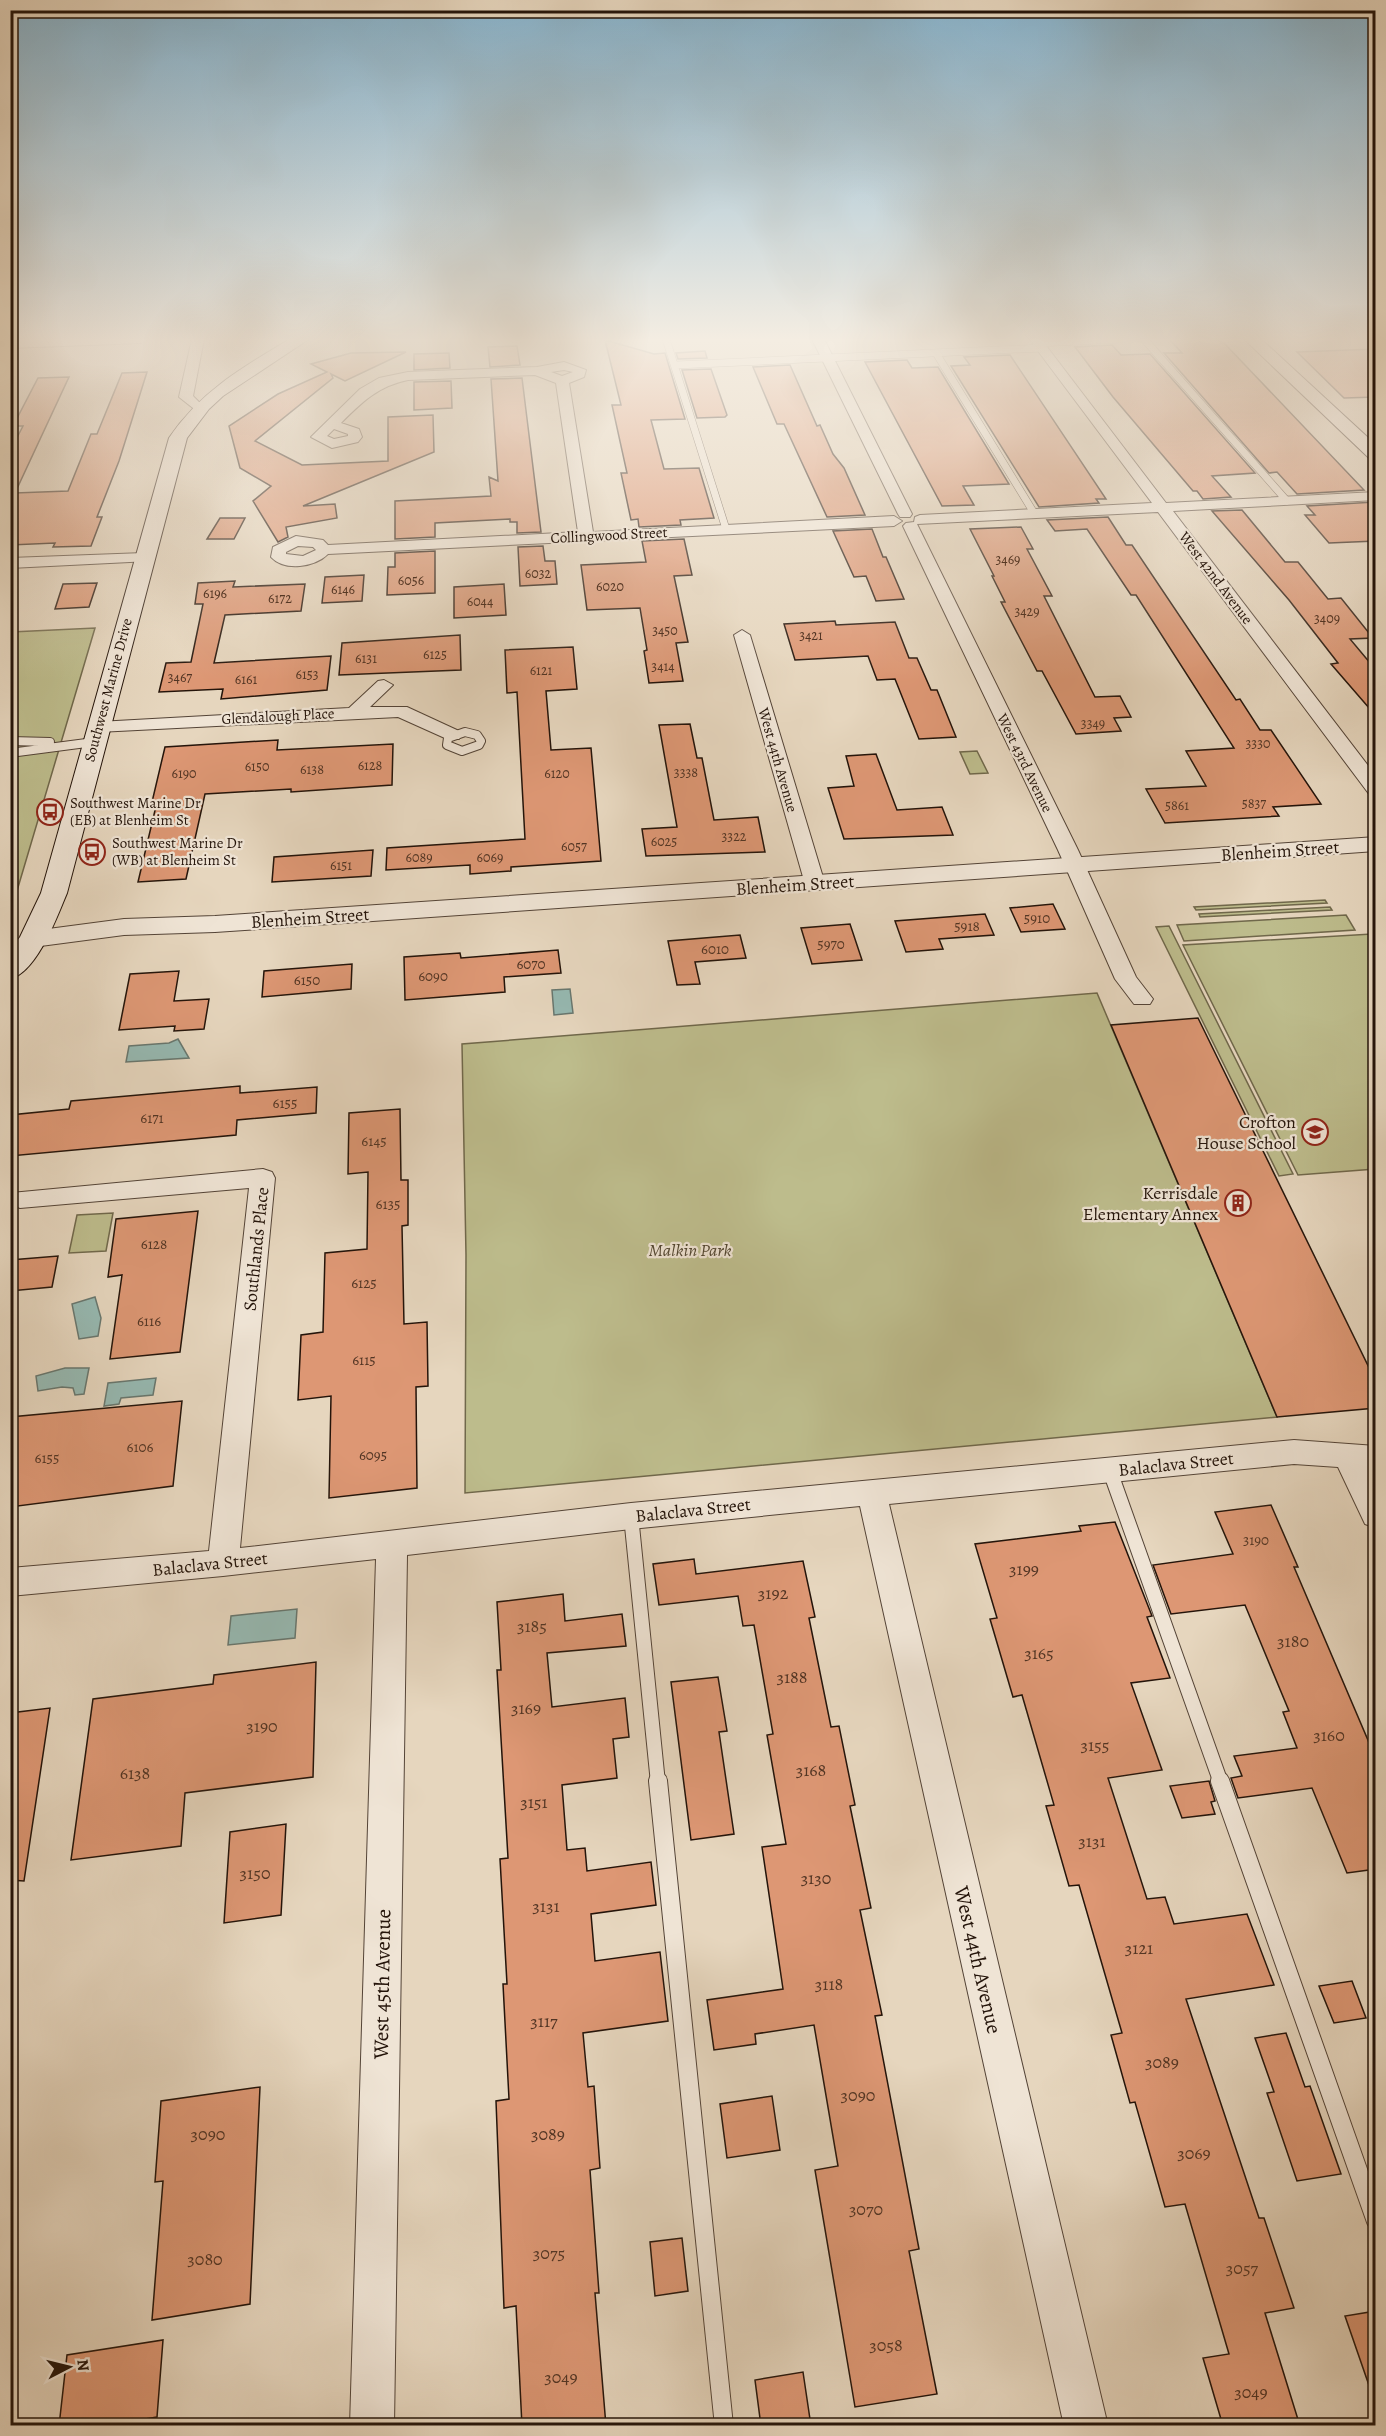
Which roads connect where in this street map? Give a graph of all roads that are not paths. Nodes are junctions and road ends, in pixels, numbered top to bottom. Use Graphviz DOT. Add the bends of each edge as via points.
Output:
graph roads {
  1 [pos="174,453"];
  2 [pos="573,453"];
  3 [pos="703,453"];
  4 [pos="874,453"];
  5 [pos="997,453"];
  6 [pos="1121,453"];
  7 [pos="1244,453"];
  8 [pos="1376,496"];
  9 [pos="1287,501"];
  10 [pos="1162,507"];
  11 [pos="1034,513"];
  12 [pos="907,520"];
  13 [pos="726,530"];
  14 [pos="586,536"];
  15 [pos="324,550"];
  16 [pos="144,558"];
  17 [pos="10,564"];
  18 [pos="742,635"];
  19 [pos="384,685"];
  20 [pos="355,712"];
  21 [pos="96,735"];
  22 [pos="453,735"];
  23 [pos="10,741"];
  24 [pos="10,753"];
  25 [pos="1376,790"];
  26 [pos="1376,844"];
  27 [pos="1074,866"];
  28 [pos="815,884"];
  29 [pos="22,940"];
  30 [pos="10,970"];
  31 [pos="1142,999"];
  32 [pos="15,1201"];
  33 [pos="1362,1458"];
  34 [pos="1110,1471"];
  35 [pos="872,1493"];
  36 [pos="1376,1515"];
  37 [pos="631,1516"];
  38 [pos="392,1543"];
  39 [pos="223,1563"];
  40 [pos="10,1582"];
  41 [pos="1376,2221"];
  42 [pos="372,2426"];
  43 [pos="724,2426"];
  44 [pos="1086,2426"];
  1 -- 16 [label="main road, Southwest Marine Drive"];
  2 -- 14 [label="street"];
  3 -- 13 [label="lane"];
  4 -- 12 [label="street, West 43rd Avenue"];
  5 -- 11 [label="lane"];
  6 -- 10 [label="street, West 42nd Avenue"];
  7 -- 9 [label="lane"];
  8 -- 9 [label="street, Collingwood Street"];
  9 -- 10 [label="street, Collingwood Street"];
  10 -- 11 [label="street, Collingwood Street"];
  10 -- 25 [label="street, West 42nd Avenue"];
  11 -- 12 [label="street, Collingwood Street"];
  12 -- 13 [label="street, Collingwood Street"];
  12 -- 27 [label="street, West 43rd Avenue"];
  13 -- 14 [label="street, Collingwood Street"];
  14 -- 15 [label="street, Collingwood Street"];
  16 -- 17 [label="street"];
  16 -- 21 [label="main road, Southwest Marine Drive"];
  18 -- 28 [label="street, West 44th Avenue"];
  19 -- 20 [label="street"];
  20 -- 21 [label="street, Glendalough Place"];
  20 -- 22 [label="street, Glendalough Place" via="401,711"];
  21 -- 23 [label="lane"];
  21 -- 24 [label="lane"];
  21 -- 29 [label="main road, Southwest Marine Drive" via="54,893"];
  26 -- 27 [label="street, Blenheim Street"];
  27 -- 28 [label="street, Blenheim Street"];
  27 -- 31 [label="street, West 43rd Avenue" via="1126,979"];
  28 -- 29 [label="street, Blenheim Street" via="215,924 70,942"];
  29 -- 30 [label="main road, Southwest Marine Drive"];
  32 -- 39 [label="street, Southlands Place" via="263,1178"];
  33 -- 34 [label="street, Balaclava Street" via="1294,1452"];
  33 -- 36 [label="street"];
  34 -- 35 [label="street, Balaclava Street"];
  34 -- 41 [label="lane"];
  35 -- 37 [label="street, Balaclava Street"];
  35 -- 44 [label="street, West 44th Avenue"];
  37 -- 38 [label="street, Balaclava Street"];
  37 -- 43 [label="lane"];
  38 -- 39 [label="street, Balaclava Street"];
  38 -- 42 [label="street, West 45th Avenue"];
  39 -- 40 [label="street, Balaclava Street"];
}
